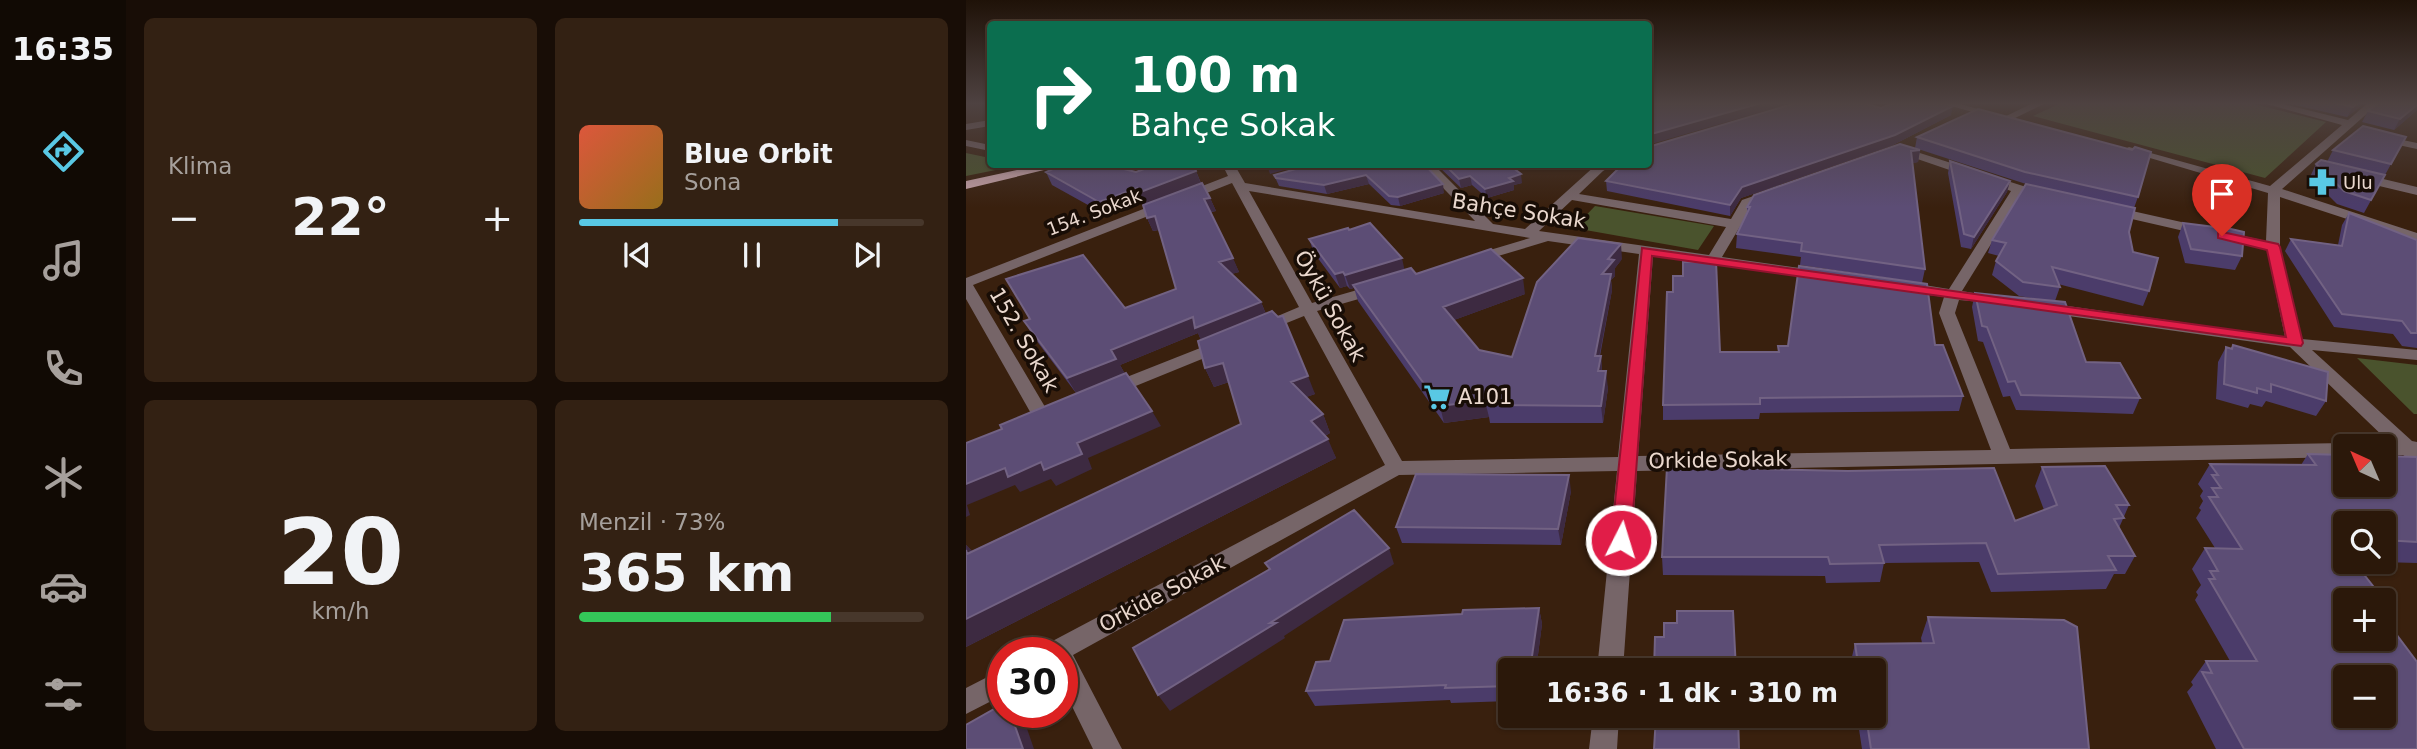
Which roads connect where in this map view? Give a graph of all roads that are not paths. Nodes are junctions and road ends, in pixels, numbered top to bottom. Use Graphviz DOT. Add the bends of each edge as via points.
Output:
graph roads {
  1 [pos="1920,138"];
  2 [pos="2338,138"];
  3 [pos="2380,138"];
  4 [pos="966,143"];
  5 [pos="2114,146"];
  6 [pos="2417,146"];
  7 [pos="987,147"];
  8 [pos="1045,168"];
  9 [pos="1430,168"];
  10 [pos="1598,168"];
  11 [pos="2342,173"];
  12 [pos="1235,176"];
  13 [pos="1281,177"];
  14 [pos="966,186"];
  15 [pos="2274,188"];
  16 [pos="1785,189"];
  17 [pos="2018,189"];
  18 [pos="2417,191"];
  19 [pos="1569,196"];
  20 [pos="2058,198"];
  21 [pos="2099,208"];
  22 [pos="1734,224"];
  23 [pos="1490,228"];
  24 [pos="1528,234"];
  25 [pos="1549,237"];
  26 [pos="2417,239"];
  27 [pos="2273,247"];
  28 [pos="1646,251"];
  29 [pos="1714,259"];
  30 [pos="1455,265"];
  31 [pos="1833,277"];
  32 [pos="1886,284"];
  33 [pos="966,285"];
  34 [pos="1388,285"];
  35 [pos="1952,294"];
  36 [pos="2007,302"];
  37 [pos="2035,306"];
  38 [pos="1308,309"];
  39 [pos="2295,343"];
  40 [pos="2417,355"];
  41 [pos="1093,397"];
  42 [pos="1042,417"];
  43 [pos="2333,450"];
  44 [pos="2396,450"];
  45 [pos="2414,451"];
  46 [pos="2003,456"];
  47 [pos="1628,462"];
  48 [pos="1396,468"];
  49 [pos="1078,644"];
  50 [pos="1611,658"];
  51 [pos="987,690"];
  52 [pos="1078,691"];
  53 [pos="966,702"];
  54 [pos="1605,728"];
  55 [pos="1108,749"];
  56 [pos="1603,749"];
  1 -- 17 [label="street" via="1892,151"];
  2 -- 15 [label="street" via="2310,165"];
  3 -- 6 [label="street"];
  4 -- 7 [label="street"];
  5 -- 15 [label="street"];
  8 -- 14 [label="main road"];
  9 -- 23 [label="street"];
  10 -- 19 [label="street"];
  11 -- 18 [label="street"];
  12 -- 13 [label="street, 154. Sokak"];
  12 -- 23 [label="street, Bahçe Sokak"];
  12 -- 33 [label="street, 154. Sokak"];
  12 -- 38 [label="street, Öykü Sokak"];
  15 -- 26 [label="street"];
  15 -- 27 [label="street"];
  16 -- 22 [label="street" via="1747,203"];
  17 -- 20 [label="street"];
  17 -- 35 [label="street"];
  19 -- 22 [label="street"];
  19 -- 24 [label="street"];
  21 -- 27 [label="street"];
  22 -- 29 [label="street"];
  23 -- 24 [label="street, Bahçe Sokak"];
  24 -- 25 [label="street, Bahçe Sokak"];
  25 -- 28 [label="street, Bahçe Sokak"];
  25 -- 30 [label="street"];
  27 -- 39 [label="street"];
  28 -- 29 [label="street, Bahçe Sokak"];
  28 -- 47 [label="street"];
  29 -- 31 [label="street, Bahçe Sokak"];
  32 -- 35 [label="street"];
  33 -- 42 [label="street, 152. Sokak"];
  34 -- 38 [label="street"];
  35 -- 36 [label="street"];
  35 -- 46 [label="street" via="1947,313"];
  37 -- 39 [label="street"];
  38 -- 41 [label="street"];
  38 -- 48 [label="street, Öykü Sokak"];
  39 -- 40 [label="street"];
  39 -- 45 [label="street"];
  43 -- 46 [label="street, Orkide Sokak"];
  44 -- 45 [label="street"];
  46 -- 47 [label="street, Orkide Sokak"];
  47 -- 48 [label="street, Orkide Sokak"];
  47 -- 50 [label="street"];
  48 -- 49 [label="street, Orkide Sokak"];
  51 -- 53 [label="street"];
  52 -- 55 [label="street"];
  54 -- 56 [label="street"];
}
